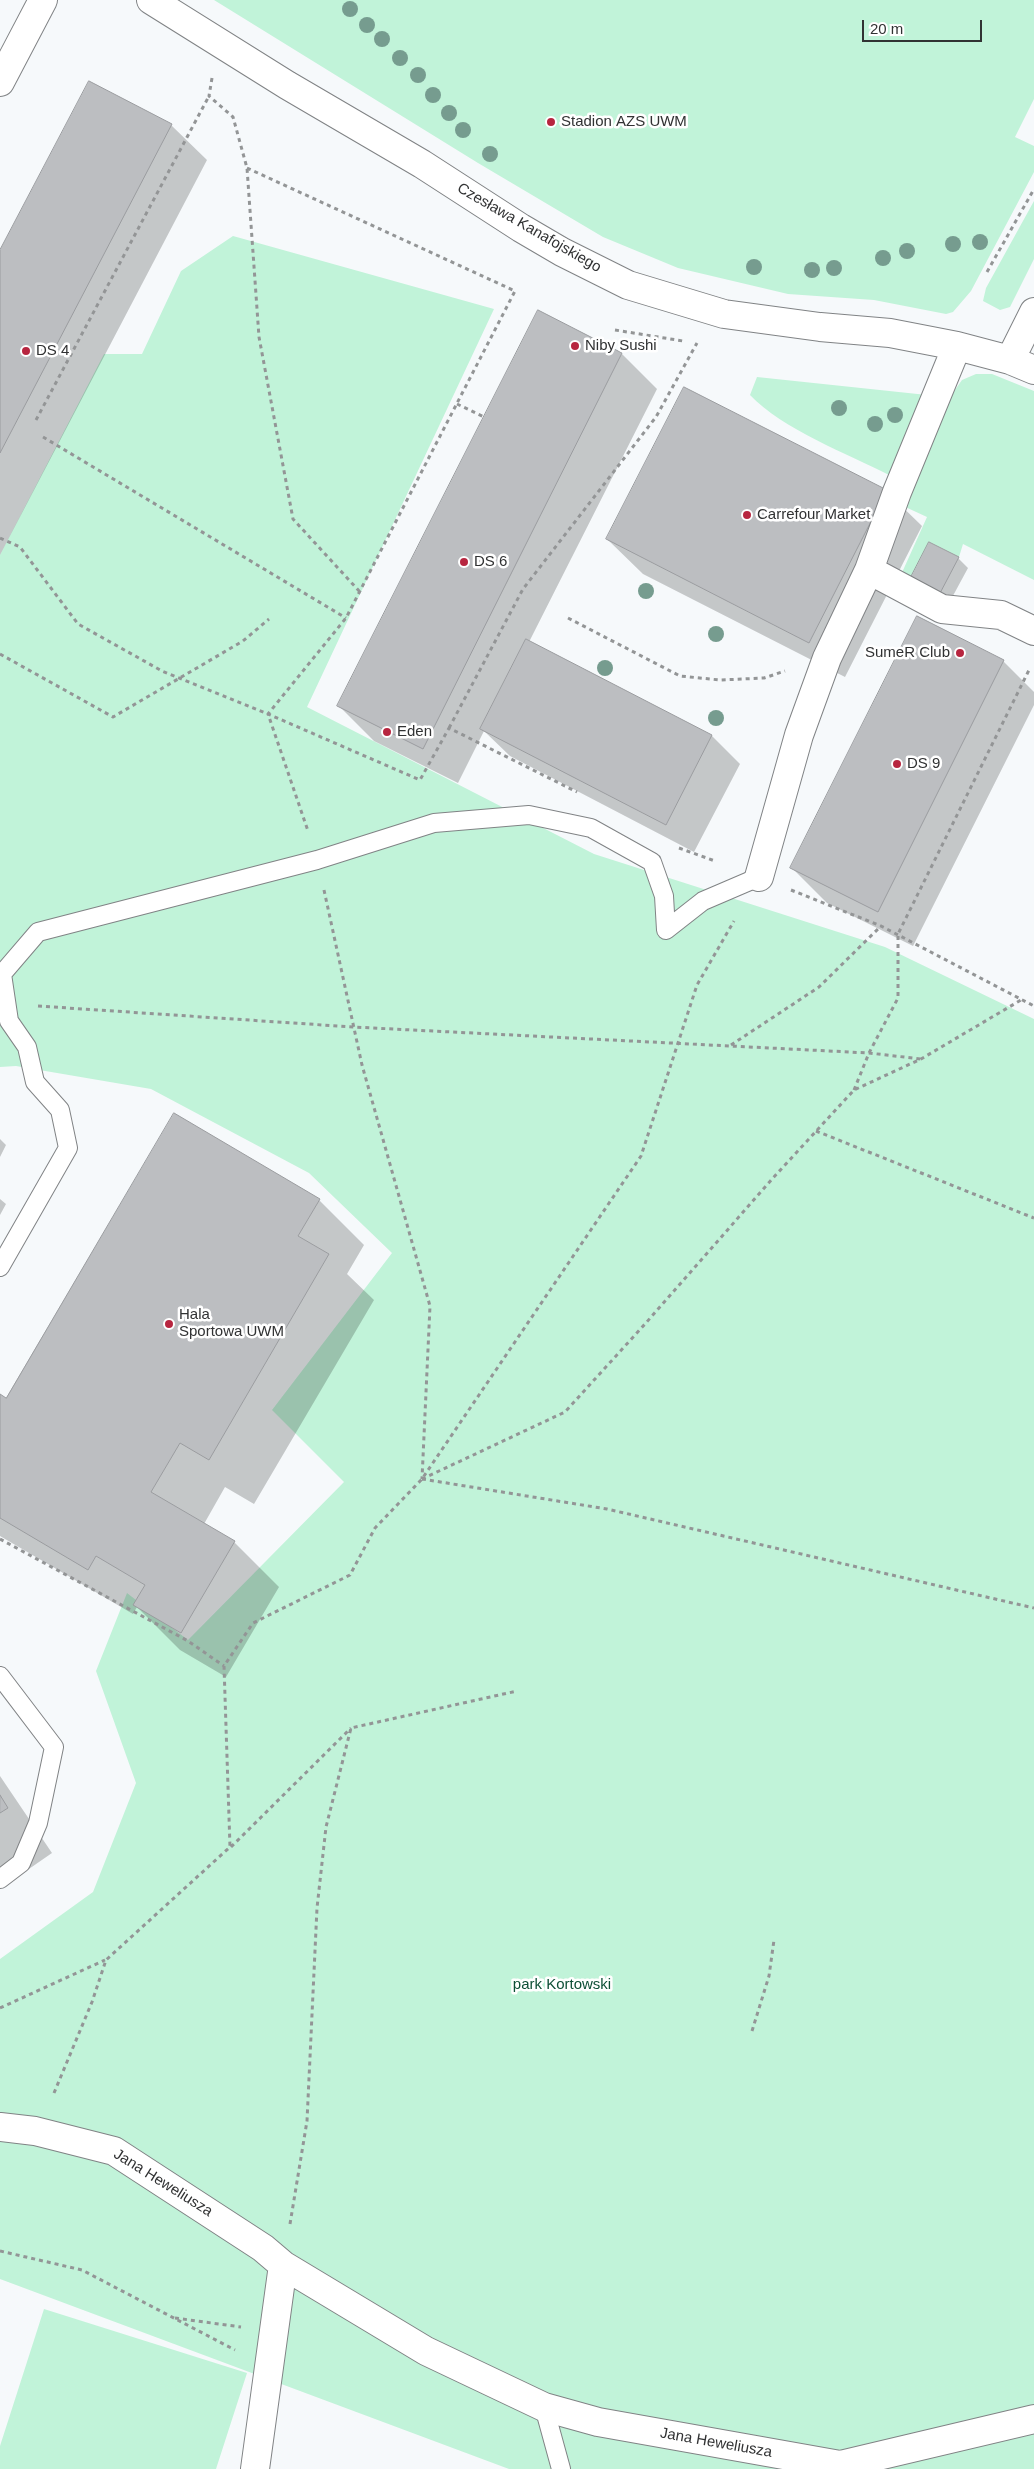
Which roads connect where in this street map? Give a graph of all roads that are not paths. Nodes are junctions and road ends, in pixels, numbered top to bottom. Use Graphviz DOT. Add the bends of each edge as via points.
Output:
graph roads {
  1 [pos="43,0"];
  2 [pos="152,0"];
  3 [pos="0,82"];
  4 [pos="1034,312"];
  5 [pos="957,346"];
  6 [pos="1022,365"];
  7 [pos="869,570"];
  8 [pos="1034,631"];
  9 [pos="759,877"];
  10 [pos="0,1267"];
  11 [pos="0,1676"];
  12 [pos="0,1879"];
  13 [pos="0,2127"];
  14 [pos="283,2264"];
  15 [pos="544,2407"];
  16 [pos="1034,2419"];
  17 [pos="254,2469"];
  18 [pos="561,2469"];
  1 -- 3 [label="street"];
  2 -- 5 [label="street, Czesława Kanafojskiego" via="521,228 628,285 724,314 890,333"];
  4 -- 6 [label="street"];
  5 -- 6 [label="street, Czesława Kanafojskiego"];
  5 -- 7 [label="street"];
  7 -- 8 [label="street" via="942,609 1001,615"];
  7 -- 9 [label="street" via="827,658 799,735"];
  9 -- 10 [label="lane" via="704,901 666,930 664,896 652,862 591,828 529,815 434,823 318,860 38,932 2,974 6,1004 9,1021 27,1047 35,1082 60,1110 68,1148"];
  11 -- 12 [label="lane" via="54,1747 38,1823 21,1862"];
  13 -- 14 [label="street, Jana Heweliusza" via="35,2131 114,2151"];
  14 -- 15 [label="street, Jana Heweliusza" via="426,2351"];
  14 -- 17 [label="street"];
  15 -- 16 [label="street, Jana Heweliusza" via="598,2422 840,2465"];
  15 -- 18 [label="lane"];
}
